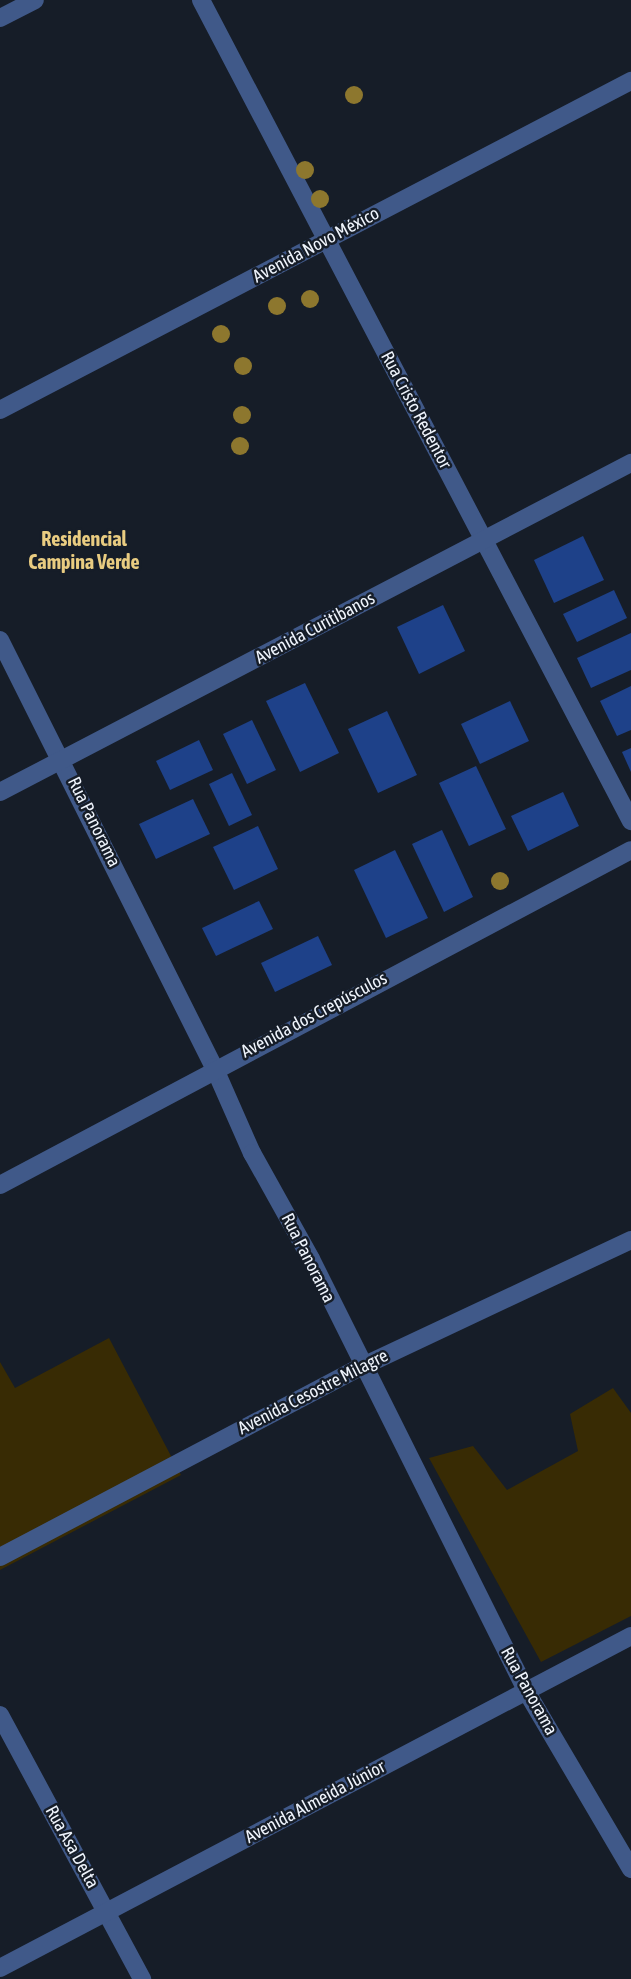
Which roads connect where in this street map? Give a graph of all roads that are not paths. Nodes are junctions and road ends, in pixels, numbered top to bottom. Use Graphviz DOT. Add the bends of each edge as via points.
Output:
graph roads {
  1 [pos="35,0"];
  2 [pos="201,0"];
  3 [pos="0,18"];
  4 [pos="631,81"];
  5 [pos="327,240"];
  6 [pos="0,410"];
  7 [pos="631,463"];
  8 [pos="484,540"];
  9 [pos="0,640"];
  10 [pos="63,759"];
  11 [pos="0,792"];
  12 [pos="631,821"];
  13 [pos="631,850"];
  14 [pos="214,1067"];
  15 [pos="0,1185"];
  16 [pos="631,1240"];
  17 [pos="361,1367"];
  18 [pos="0,1557"];
  19 [pos="631,1636"];
  20 [pos="525,1689"];
  21 [pos="0,1715"];
  22 [pos="631,1869"];
  23 [pos="108,1913"];
  24 [pos="0,1968"];
  25 [pos="142,1979"];
  1 -- 3 [label="street"];
  2 -- 5 [label="street, Rua Cristo Redentor"];
  4 -- 5 [label="street, Avenida Novo México"];
  5 -- 6 [label="street, Avenida Novo México"];
  5 -- 8 [label="street, Rua Cristo Redentor"];
  7 -- 8 [label="street, Avenida Curitibanos"];
  8 -- 10 [label="street, Avenida Curitibanos"];
  8 -- 12 [label="street, Rua Cristo Redentor"];
  9 -- 10 [label="street, Rua Panorama"];
  10 -- 11 [label="street, Avenida Curitibanos"];
  10 -- 14 [label="street, Rua Panorama"];
  13 -- 14 [label="street, Avenida dos Crepúsculos"];
  14 -- 15 [label="street, Avenida dos Crepúsculos"];
  14 -- 17 [label="street, Rua Panorama" via="252,1153 311,1259"];
  16 -- 17 [label="street, Avenida Cesostre Milagre"];
  17 -- 18 [label="street, Avenida Cesostre Milagre"];
  17 -- 20 [label="street, Rua Panorama"];
  19 -- 20 [label="street, Avenida Almeida Júnior"];
  20 -- 22 [label="street, Rua Panorama"];
  20 -- 23 [label="street, Avenida Almeida Júnior"];
  21 -- 23 [label="street, Rua Asa Delta"];
  23 -- 24 [label="street, Avenida Almeida Júnior"];
  23 -- 25 [label="street, Rua Asa Delta"];
}
